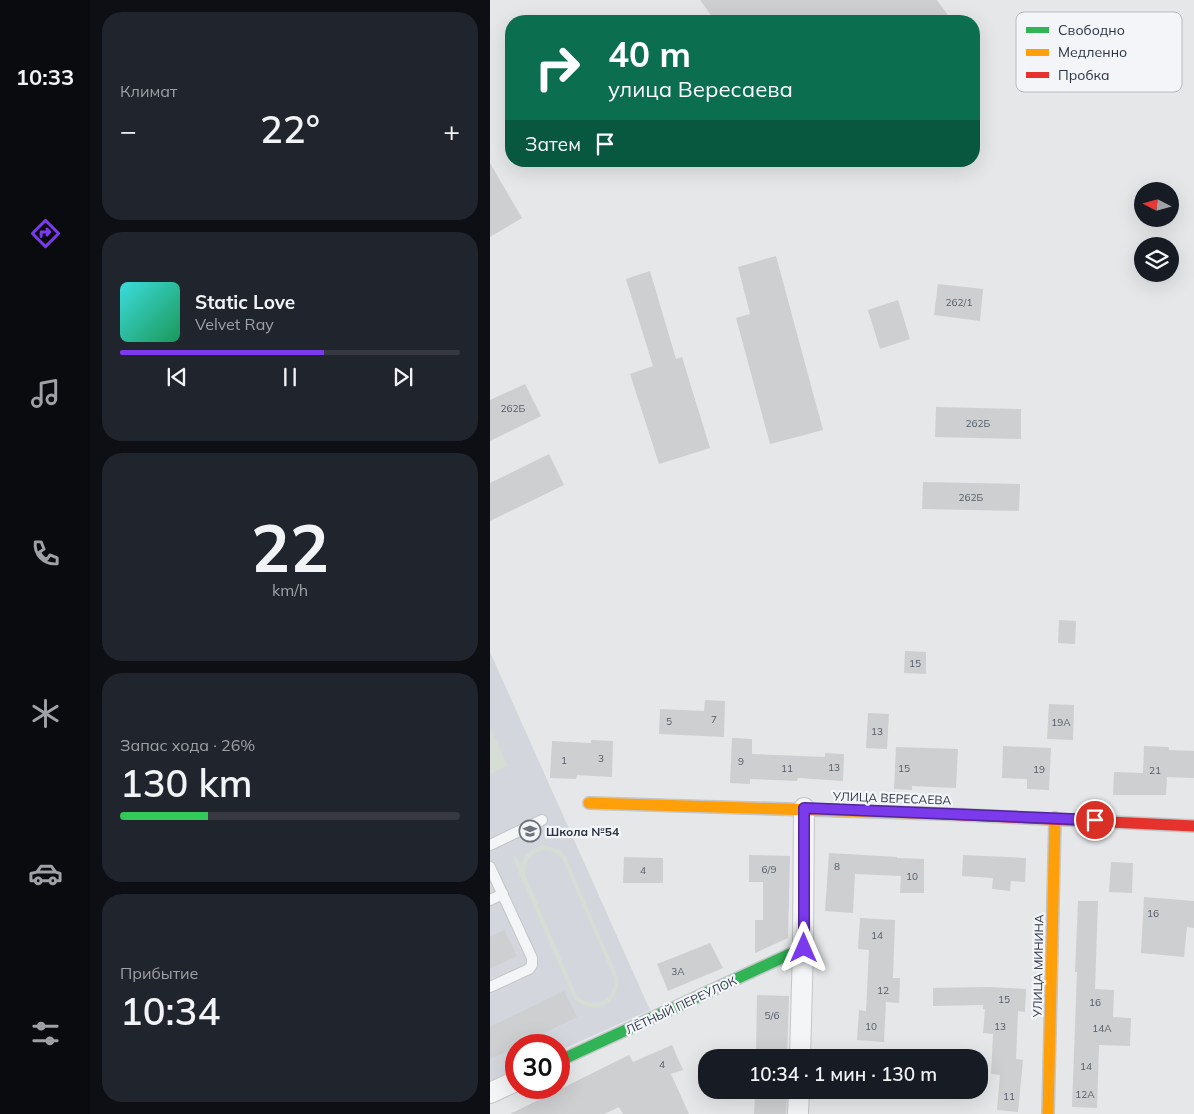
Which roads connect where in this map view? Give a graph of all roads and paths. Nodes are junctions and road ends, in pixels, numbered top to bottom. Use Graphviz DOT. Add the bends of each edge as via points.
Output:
graph roads {
  1 [pos="589,803"];
  2 [pos="804,808"];
  3 [pos="1055,818"];
  4 [pos="542,820"];
  5 [pos="1194,826"];
  6 [pos="490,845"];
  7 [pos="490,866"];
  8 [pos="503,894"];
  9 [pos="490,900"];
  10 [pos="804,948"];
  11 [pos="490,987"];
  12 [pos="800,1049"];
  13 [pos="570,1056"];
  14 [pos="505,1086"];
  15 [pos="490,1093"];
  16 [pos="799,1099"];
  17 [pos="798,1114"];
  18 [pos="1048,1114"];
  1 -- 2 [label="street, УЛИЦА ВЕРЕСАЕВА"];
  2 -- 3 [label="street, УЛИЦА ВЕРЕСАЕВА"];
  2 -- 10 [label="street"];
  3 -- 5 [label="street, УЛИЦА ВЕРЕСАЕВА"];
  3 -- 18 [label="street, УЛИЦА МИНИНА"];
  4 -- 6 [label="lane"];
  7 -- 8 [label="lane"];
  8 -- 9 [label="lane"];
  8 -- 11 [label="lane" via="532,958 532,965"];
  10 -- 12 [label="street"];
  10 -- 13 [label="street, ЛЁТНЫЙ ПЕРЕУЛОК"];
  14 -- 15 [label="street"];
  16 -- 17 [label="street"];
}
